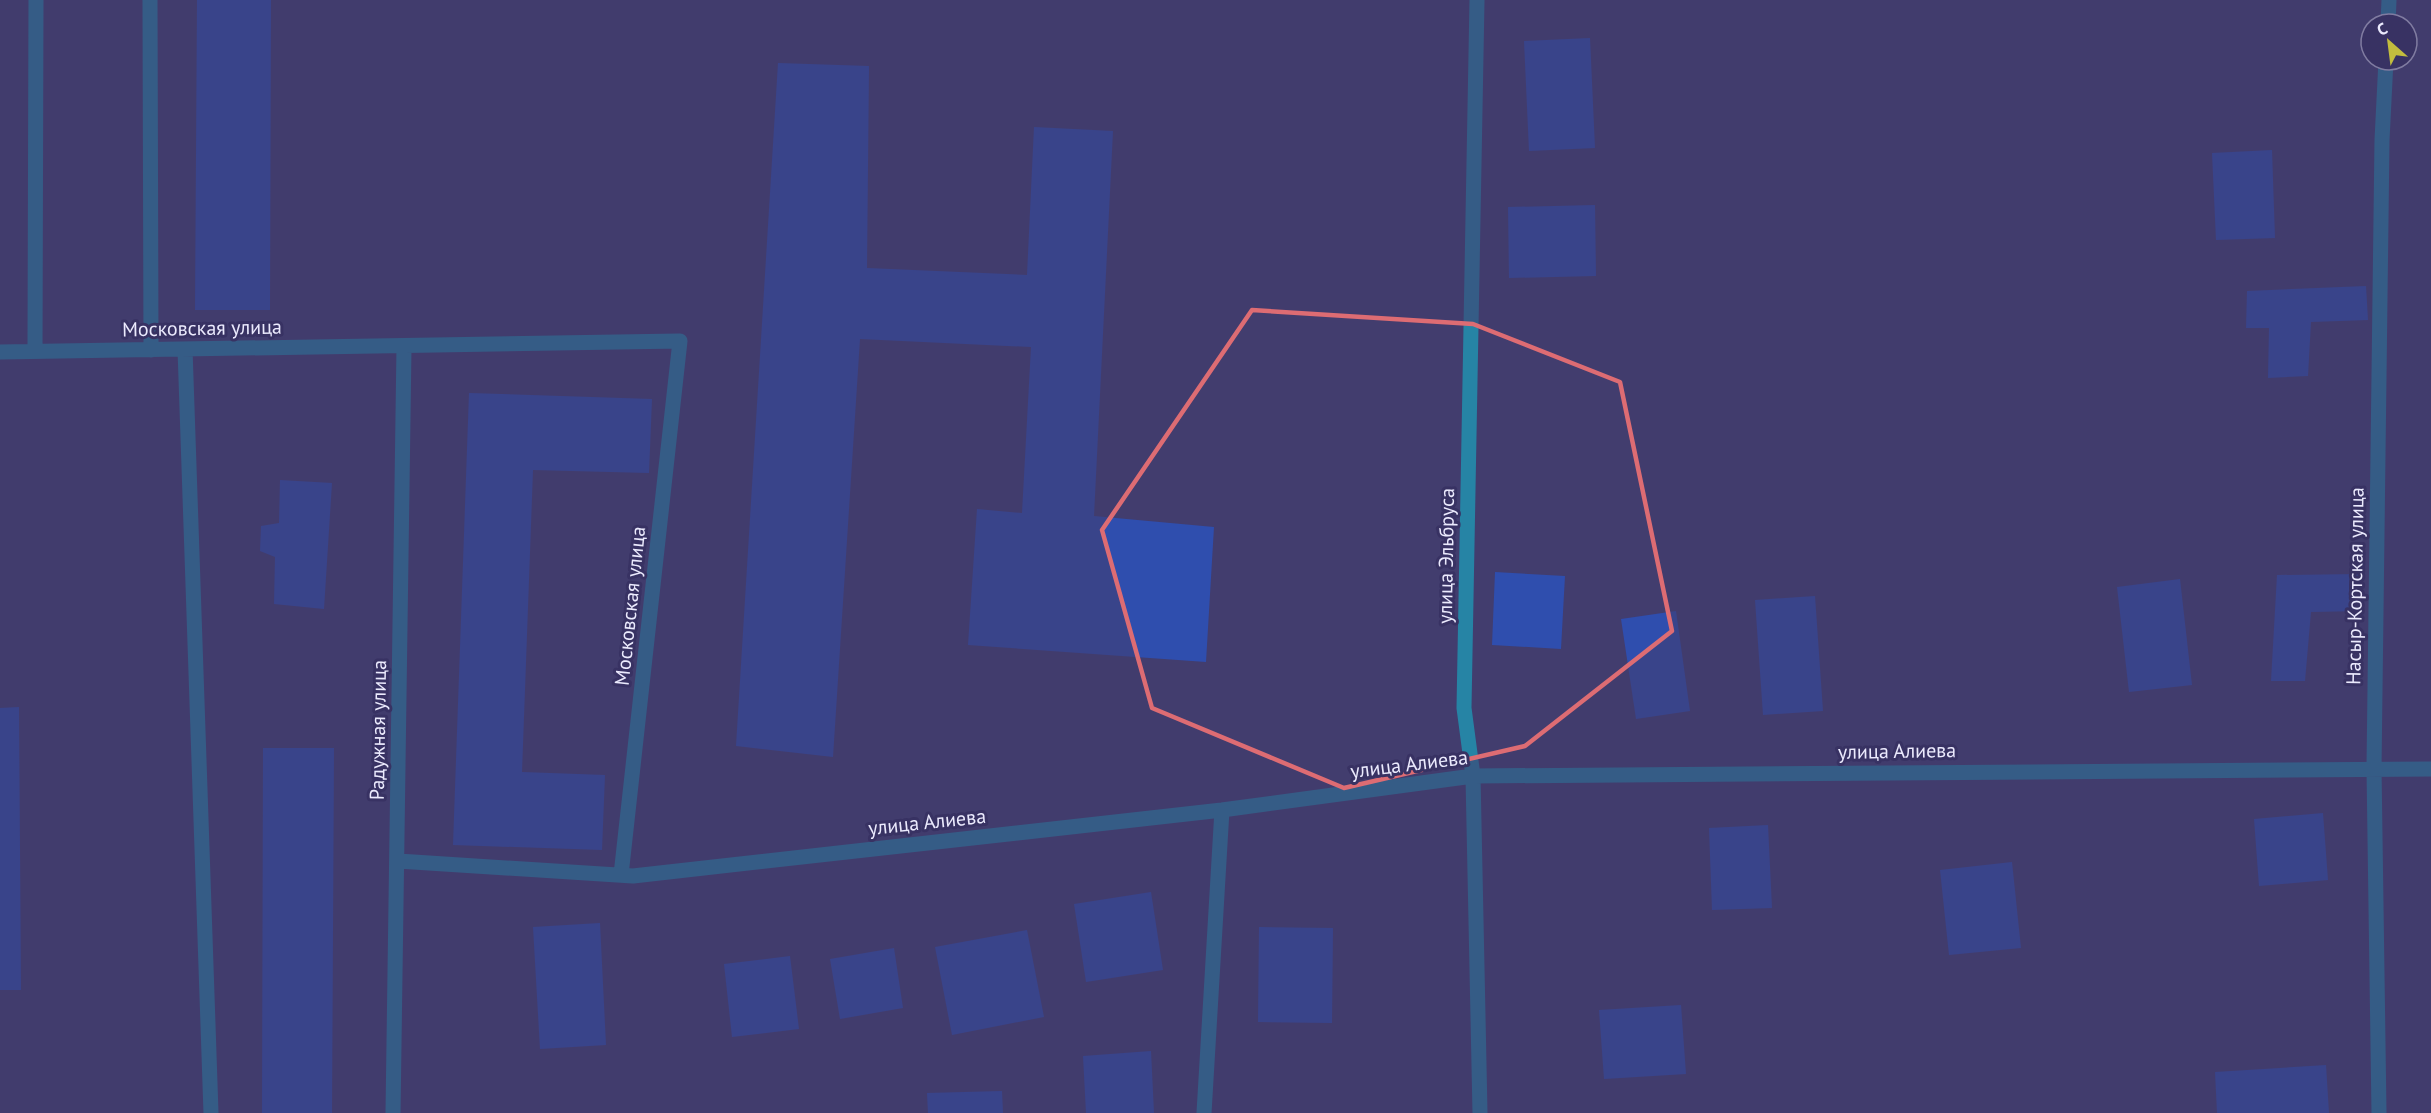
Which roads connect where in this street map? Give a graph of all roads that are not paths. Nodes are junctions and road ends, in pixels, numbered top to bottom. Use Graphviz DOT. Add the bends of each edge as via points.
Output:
graph roads {
  1 [pos="36,0"];
  2 [pos="150,0"];
  3 [pos="1477,0"];
  4 [pos="2385,72"];
  5 [pos="404,347"];
  6 [pos="151,350"];
  7 [pos="185,350"];
  8 [pos="35,351"];
  9 [pos="0,352"];
  10 [pos="2374,768"];
  11 [pos="2431,769"];
  12 [pos="1473,776"];
  13 [pos="1222,810"];
  14 [pos="398,861"];
  15 [pos="621,875"];
  16 [pos="211,1113"];
  17 [pos="393,1113"];
  18 [pos="1204,1113"];
  19 [pos="1480,1113"];
  20 [pos="2379,1113"];
  1 -- 8 [label="street"];
  2 -- 6 [label="street"];
  3 -- 12 [label="street, улица Эльбруса" via="1464,708"];
  4 -- 10 [label="street, Насыр-Кортская улица"];
  5 -- 7 [label="street, Московская улица"];
  5 -- 14 [label="street, Радужная улица"];
  5 -- 15 [label="street, Московская улица" via="680,341"];
  6 -- 7 [label="street, Московская улица"];
  6 -- 8 [label="street, Московская улица"];
  7 -- 16 [label="street"];
  8 -- 9 [label="street, Московская улица"];
  10 -- 11 [label="street, улица Алиева"];
  10 -- 12 [label="street, улица Алиева"];
  10 -- 20 [label="street, Насыр-Кортская улица"];
  12 -- 13 [label="street, улица Алиева"];
  12 -- 19 [label="street, улица Эльбруса"];
  13 -- 15 [label="street, улица Алиева"];
  13 -- 18 [label="street"];
  14 -- 15 [label="street, улица Алиева"];
  14 -- 17 [label="street, Радужная улица"];
}
